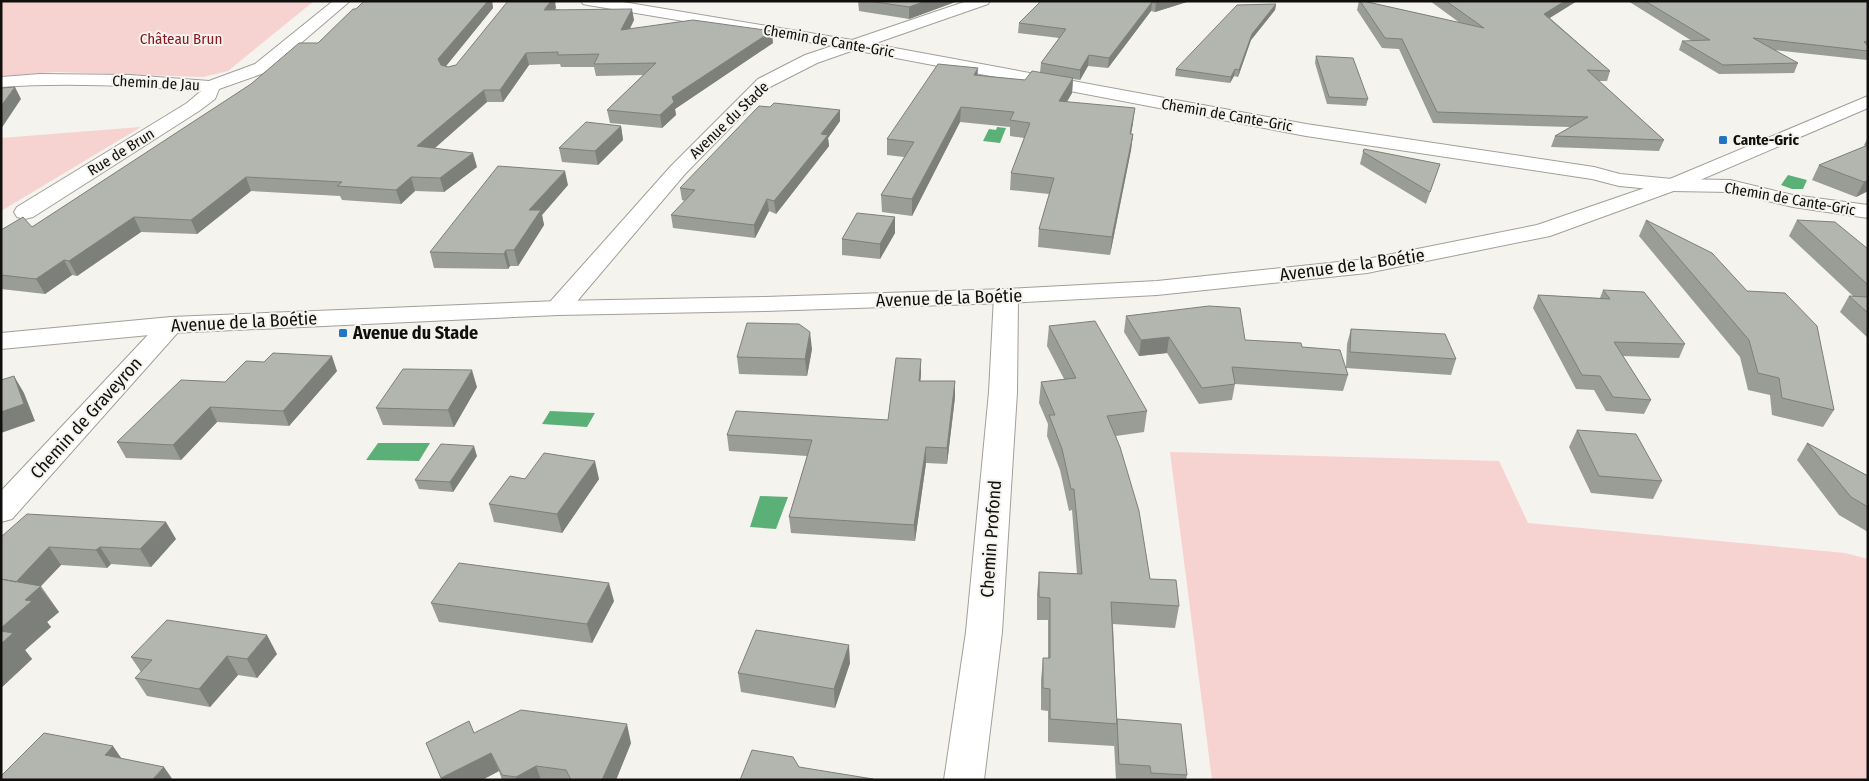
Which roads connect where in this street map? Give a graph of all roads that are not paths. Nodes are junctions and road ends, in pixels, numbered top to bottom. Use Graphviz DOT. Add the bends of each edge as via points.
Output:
graph roads {
  1 [pos="343,1"];
  2 [pos="588,1"];
  3 [pos="983,1"];
  4 [pos="854,45"];
  5 [pos="1,82"];
  6 [pos="210,86"];
  7 [pos="1868,101"];
  8 [pos="1672,186"];
  9 [pos="24,212"];
  10 [pos="1865,215"];
  11 [pos="1006,296"];
  12 [pos="558,308"];
  13 [pos="171,325"];
  14 [pos="1,341"];
  15 [pos="1,511"];
  16 [pos="964,780"];
  1 -- 6 [label="street, Chemin de Jau" via="261,68"];
  2 -- 4 [label="street, Chemin de Cante-Gric"];
  3 -- 4 [label="street, Avenue du Stade"];
  4 -- 8 [label="street, Chemin de Cante-Gric" via="1306,130"];
  4 -- 12 [label="street, Avenue du Stade" via="811,59 756,90 678,170"];
  5 -- 6 [label="street, Chemin de Jau" via="130,80"];
  6 -- 9 [label="street, Rue de Brun" via="209,95 193,107"];
  7 -- 8 [label="street, Avenue de la Boétie"];
  8 -- 10 [label="street, Chemin de Cante-Gric" via="1730,186"];
  8 -- 11 [label="street, Avenue de la Boétie" via="1542,231 1367,266 1157,288"];
  11 -- 12 [label="street, Avenue de la Boétie"];
  11 -- 16 [label="street, Chemin Profond" via="1003,392 984,632"];
  12 -- 13 [label="street, Avenue de la Boétie"];
  13 -- 14 [label="street, Avenue de la Boétie"];
  13 -- 15 [label="street, Chemin de Graveyron"];
}
